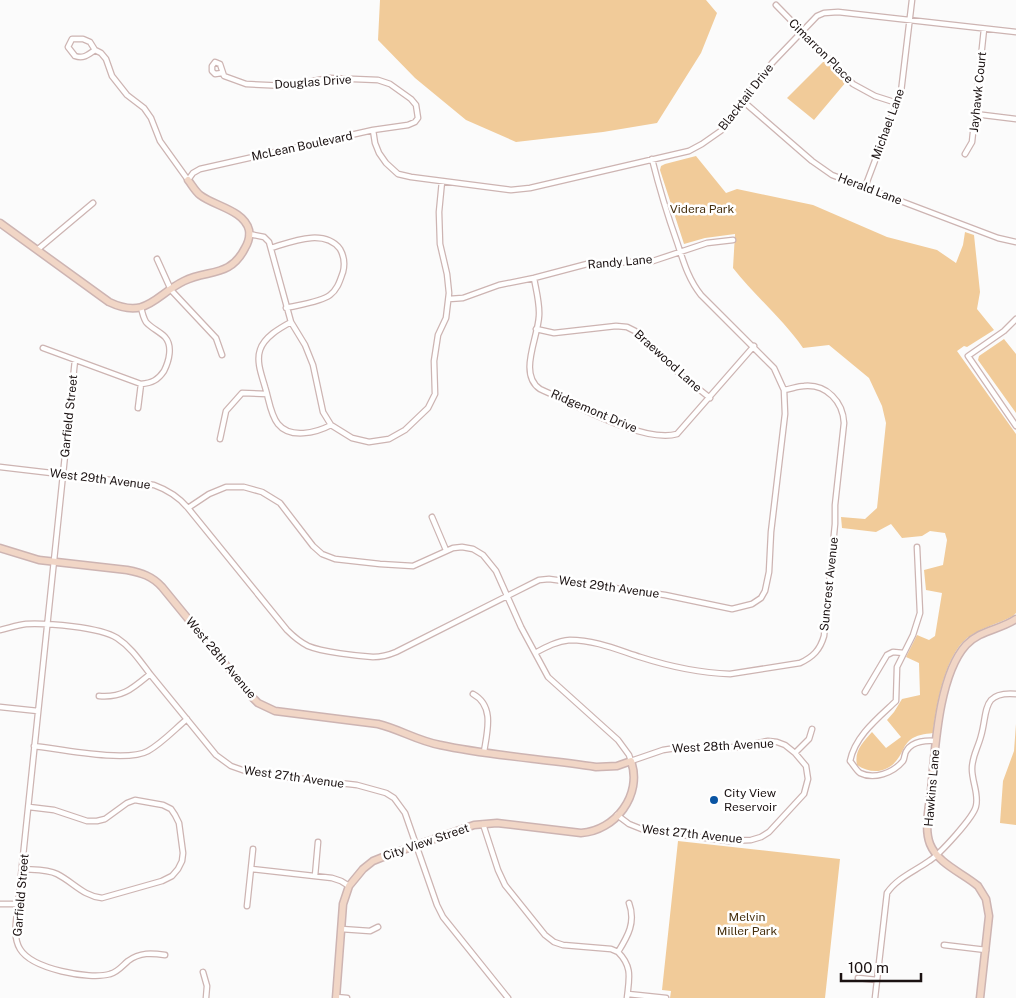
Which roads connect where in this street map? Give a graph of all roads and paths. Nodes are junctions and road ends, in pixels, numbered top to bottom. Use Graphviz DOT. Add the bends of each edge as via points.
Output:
graph roads {
  1 [pos="912,0"];
  2 [pos="776,5"];
  3 [pos="909,20"];
  4 [pos="984,28"];
  5 [pos="802,31"];
  6 [pos="1016,32"];
  7 [pos="95,50"];
  8 [pos="222,73"];
  9 [pos="744,102"];
  10 [pos="897,103"];
  11 [pos="975,114"];
  12 [pos="418,118"];
  13 [pos="1016,119"];
  14 [pos="373,130"];
  15 [pos="965,154"];
  16 [pos="652,159"];
  17 [pos="188,180"];
  18 [pos="442,182"];
  19 [pos="865,187"];
  20 [pos="93,204"];
  21 [pos="0,223"];
  22 [pos="249,234"];
  23 [pos="733,240"];
  24 [pos="1016,242"];
  25 [pos="271,248"];
  26 [pos="37,250"];
  27 [pos="680,252"];
  28 [pos="157,259"];
  29 [pos="534,278"];
  30 [pos="171,290"];
  31 [pos="449,299"];
  32 [pos="141,307"];
  33 [pos="286,308"];
  34 [pos="1016,319"];
  35 [pos="291,322"];
  36 [pos="536,329"];
  37 [pos="754,346"];
  38 [pos="43,348"];
  39 [pos="222,355"];
  40 [pos="75,360"];
  41 [pos="141,384"];
  42 [pos="784,390"];
  43 [pos="267,394"];
  44 [pos="710,398"];
  45 [pos="138,408"];
  46 [pos="331,425"];
  47 [pos="1016,426"];
  48 [pos="220,439"];
  49 [pos="0,467"];
  50 [pos="62,474"];
  51 [pos="188,508"];
  52 [pos="432,517"];
  53 [pos="917,547"];
  54 [pos="0,548"];
  55 [pos="446,550"];
  56 [pos="54,562"];
  57 [pos="507,597"];
  58 [pos="1016,619"];
  59 [pos="46,624"];
  60 [pos="0,630"];
  61 [pos="904,652"];
  62 [pos="535,654"];
  63 [pos="150,674"];
  64 [pos="865,692"];
  65 [pos="473,694"];
  66 [pos="1016,694"];
  67 [pos="99,696"];
  68 [pos="0,707"];
  69 [pos="38,711"];
  70 [pos="187,719"];
  71 [pos="812,729"];
  72 [pos="936,741"];
  73 [pos="34,746"];
  74 [pos="484,752"];
  75 [pos="795,753"];
  76 [pos="631,761"];
  77 [pos="28,807"];
  78 [pos="618,815"];
  79 [pos="483,824"];
  80 [pos="318,842"];
  81 [pos="416,845"];
  82 [pos="252,849"];
  83 [pos="936,855"];
  84 [pos="22,869"];
  85 [pos="251,869"];
  86 [pos="314,876"];
  87 [pos="349,886"];
  88 [pos="629,903"];
  89 [pos="0,904"];
  90 [pos="18,904"];
  91 [pos="247,906"];
  92 [pos="378,927"];
  93 [pos="341,929"];
  94 [pos="944,945"];
  95 [pos="986,950"];
  96 [pos="618,952"];
  97 [pos="165,955"];
  98 [pos="203,972"];
  99 [pos="858,978"];
  100 [pos="877,980"];
  101 [pos="627,996"];
  102 [pos="336,997"];
  103 [pos="206,998"];
  104 [pos="347,998"];
  105 [pos="508,998"];
  106 [pos="666,998"];
  107 [pos="875,998"];
  108 [pos="980,998"];
  1 -- 3 [label="street, Michael Lane"];
  2 -- 5 [label="street, Cimarron Place"];
  3 -- 4 [label="street, Blacktail Drive"];
  3 -- 5 [label="street, Blacktail Drive" via="830,12 817,16"];
  3 -- 10 [label="street, Michael Lane" via="903,83"];
  4 -- 6 [label="street, Blacktail Drive"];
  4 -- 11 [label="street, Jayhawk Court"];
  5 -- 9 [label="street, Blacktail Drive" via="772,63"];
  5 -- 10 [label="street, Cimarron Place" via="853,84"];
  7 -- 7 [label="street" via="80,58 68,47 69,42 84,39"];
  7 -- 17 [label="street" via="106,59 120,86 144,108 160,142"];
  8 -- 12 [label="street, Douglas Drive" via="246,84 281,86 329,78 378,80 390,84 411,99 416,105"];
  9 -- 16 [label="street, Blacktail Drive" via="722,130 702,144 689,151"];
  9 -- 19 [label="street, Herald Lane" via="825,170"];
  10 -- 19 [label="street, Michael Lane"];
  11 -- 13 [label="street"];
  11 -- 15 [label="street, Jayhawk Court" via="972,142"];
  12 -- 14 [label="street, McLean Boulevard" via="408,125"];
  14 -- 17 [label="street, McLean Boulevard" via="200,168"];
  14 -- 18 [label="street, Blacktail Drive" via="379,153 398,174"];
  16 -- 18 [label="street, Blacktail Drive" via="519,190"];
  16 -- 27 [label="street, West 29th Avenue"];
  17 -- 22 [label="street" via="202,196 242,219"];
  18 -- 31 [label="street" via="440,244"];
  19 -- 24 [label="street, Herald Lane"];
  20 -- 26 [label="street"];
  21 -- 26 [label="street"];
  22 -- 25 [label="street" via="264,237"];
  22 -- 30 [label="street" via="244,250 227,269 190,278"];
  23 -- 27 [label="street, Randy Lane" via="711,242"];
  25 -- 33 [label="street"];
  25 -- 33 [label="street" via="297,240 323,239 335,244 342,254 343,270 335,291 324,298"];
  26 -- 32 [label="street" via="109,302"];
  27 -- 29 [label="street, Randy Lane" via="653,261 593,263"];
  27 -- 37 [label="street, West 29th Avenue" via="697,290"];
  28 -- 30 [label="street"];
  29 -- 31 [label="street, Randy Lane"];
  29 -- 36 [label="street, Ridgemont Drive" via="540,314"];
  30 -- 32 [label="street"];
  30 -- 39 [label="street" via="216,338"];
  31 -- 46 [label="street" via="434,361 435,394 428,408 398,434 378,441 352,438"];
  32 -- 41 [label="street" via="147,323 165,338 170,350 158,379"];
  33 -- 35 [label="street"];
  34 -- 47 [label="street" via="968,356"];
  35 -- 43 [label="street" via="266,339 260,350 259,364"];
  35 -- 46 [label="street" via="313,365 323,412"];
  36 -- 44 [label="street, Braewood Lane" via="554,333 627,327"];
  36 -- 44 [label="street, Ridgemont Drive" via="530,370 536,386 622,426 663,436 674,435"];
  37 -- 42 [label="street, West 29th Avenue" via="774,368"];
  37 -- 44 [label="street, Ridgemont Drive"];
  38 -- 40 [label="street"];
  40 -- 41 [label="street"];
  40 -- 50 [label="street, Garfield Street"];
  41 -- 45 [label="street"];
  42 -- 57 [label="street, West 29th Avenue" via="785,414 768,583 761,598 738,609 721,608 682,598 555,579 539,580"];
  42 -- 62 [label="street, Suncrest Avenue" via="804,386 826,390 843,414 824,636 816,653 800,663 730,674 663,663 617,648 572,640 552,644"];
  43 -- 46 [label="street" via="272,414 288,431 300,434"];
  43 -- 48 [label="street" via="242,393 236,398 226,411"];
  49 -- 50 [label="street, West 29th Avenue"];
  50 -- 51 [label="street, West 29th Avenue" via="154,485 168,490"];
  50 -- 56 [label="street, Garfield Street"];
  51 -- 55 [label="street" via="226,487 244,487 262,492 280,504 322,554 413,566"];
  51 -- 57 [label="street, West 29th Avenue" via="287,630 310,647 385,656"];
  52 -- 55 [label="street"];
  53 -- 61 [label="street" via="920,613"];
  54 -- 56 [label="street, West 28th Avenue"];
  55 -- 57 [label="street, City View Street" via="462,547 483,555 496,571"];
  56 -- 59 [label="street, Garfield Street"];
  56 -- 74 [label="street, West 28th Avenue" via="127,570 152,578 247,692 266,708 378,724 434,744"];
  57 -- 62 [label="street, City View Street"];
  58 -- 72 [label="street, Hawkins Lane" via="979,634 962,650 945,693"];
  59 -- 60 [label="street, West 27th Avenue"];
  59 -- 63 [label="street, West 27th Avenue" via="115,636 132,650"];
  59 -- 69 [label="street, Garfield Street"];
  61 -- 64 [label="street" via="887,655"];
  61 -- 72 [label="street" via="897,667 896,701 862,735 852,750 850,761 860,772 884,775 903,760 907,750 916,743"];
  62 -- 76 [label="street, City View Street" via="548,678 618,740"];
  63 -- 67 [label="street" via="122,694"];
  63 -- 70 [label="street, West 27th Avenue"];
  65 -- 74 [label="street" via="482,699 488,714"];
  66 -- 83 [label="street" via="994,697 984,712 983,729 973,755 976,807 971,818"];
  68 -- 69 [label="street"];
  69 -- 73 [label="street, Garfield Street"];
  70 -- 73 [label="street" via="138,755 117,756"];
  70 -- 81 [label="street, West 27th Avenue" via="216,755 240,770 357,785 386,793 400,804"];
  71 -- 75 [label="street" via="809,740"];
  72 -- 83 [label="street, Hawkins Lane" via="928,830 929,843"];
  73 -- 77 [label="street, Garfield Street"];
  74 -- 76 [label="street, West 28th Avenue" via="596,767 617,766"];
  75 -- 76 [label="street, West 28th Avenue" via="785,745 768,741 737,747 676,748"];
  75 -- 78 [label="street, West 27th Avenue" via="808,772 807,788 761,837 729,841 644,830"];
  76 -- 78 [label="street, City View Street" via="632,791"];
  77 -- 84 [label="street, Garfield Street"];
  77 -- 84 [label="street" via="97,821 105,819 126,802 135,800 163,805 171,809 179,822 183,852 182,861 172,876 102,898 84,893 57,874"];
  78 -- 79 [label="street, City View Street" via="602,829 581,834 497,822"];
  79 -- 81 [label="street, City View Street"];
  79 -- 96 [label="street" via="505,885 545,935 563,945"];
  80 -- 86 [label="street"];
  81 -- 87 [label="street, City View Street" via="374,861 355,876"];
  81 -- 105 [label="street, West 27th Avenue" via="443,917"];
  82 -- 85 [label="street"];
  83 -- 95 [label="street" via="983,891 989,907"];
  83 -- 100 [label="street" via="887,893"];
  84 -- 90 [label="street, Garfield Street"];
  85 -- 86 [label="street"];
  85 -- 91 [label="street"];
  86 -- 87 [label="street" via="332,878"];
  87 -- 93 [label="street, City View Street"];
  88 -- 96 [label="street" via="632,923"];
  89 -- 90 [label="street"];
  90 -- 97 [label="street, Garfield Street" via="16,939 25,956 34,962 75,974 102,976 112,974 145,953"];
  92 -- 93 [label="street" via="370,932"];
  93 -- 102 [label="street, City View Street"];
  94 -- 95 [label="street"];
  95 -- 108 [label="street"];
  96 -- 101 [label="street" via="629,966"];
  98 -- 103 [label="street"];
  99 -- 100 [label="street"];
  100 -- 107 [label="street"];
  101 -- 106 [label="street"];
  102 -- 104 [label="street"];
}
